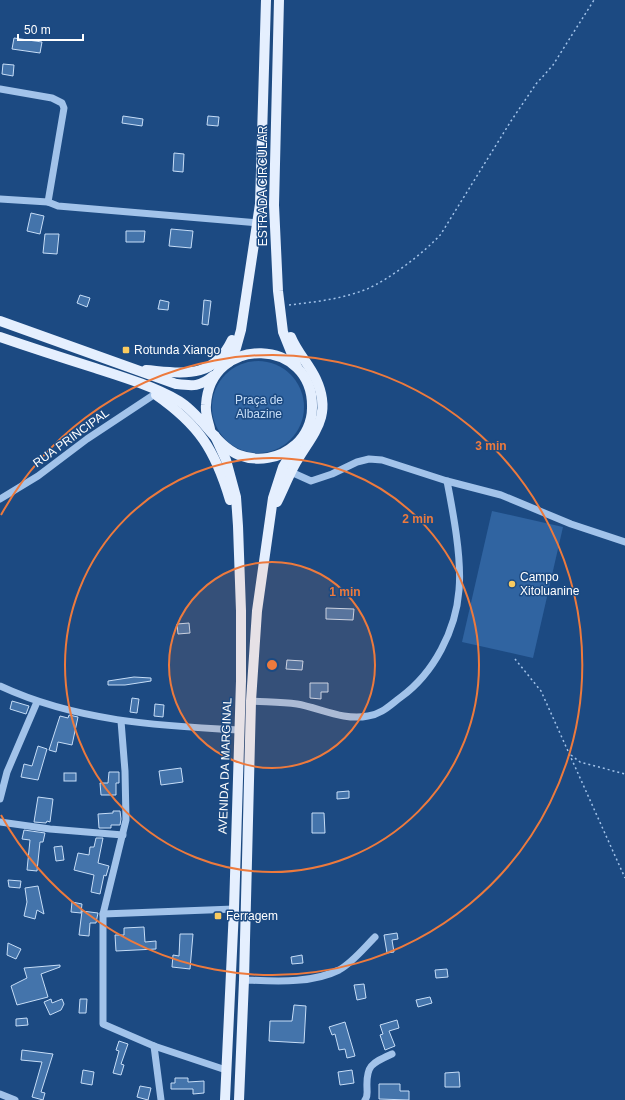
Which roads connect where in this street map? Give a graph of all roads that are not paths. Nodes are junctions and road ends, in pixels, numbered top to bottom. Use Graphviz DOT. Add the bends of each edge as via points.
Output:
graph roads {
  1 [pos="266,0"];
  2 [pos="279,0"];
  3 [pos="0,89"];
  4 [pos="0,199"];
  5 [pos="48,202"];
  6 [pos="258,223"];
  7 [pos="278,290"];
  8 [pos="242,312"];
  9 [pos="0,321"];
  10 [pos="0,337"];
  11 [pos="226,365"];
  12 [pos="136,369"];
  13 [pos="298,369"];
  14 [pos="115,375"];
  15 [pos="155,394"];
  16 [pos="212,432"];
  17 [pos="296,445"];
  18 [pos="291,472"];
  19 [pos="447,481"];
  20 [pos="0,499"];
  21 [pos="271,514"];
  22 [pos="238,526"];
  23 [pos="625,542"];
  24 [pos="0,686"];
  25 [pos="251,701"];
  26 [pos="37,702"];
  27 [pos="121,722"];
  28 [pos="239,730"];
  29 [pos="0,769"];
  30 [pos="7,772"];
  31 [pos="0,799"];
  32 [pos="0,822"];
  33 [pos="122,835"];
  34 [pos="234,909"];
  35 [pos="103,914"];
  36 [pos="375,937"];
  37 [pos="244,980"];
  38 [pos="154,1046"];
  39 [pos="392,1054"];
  40 [pos="226,1070"];
  41 [pos="0,1094"];
  42 [pos="14,1100"];
  43 [pos="161,1100"];
  44 [pos="225,1100"];
  45 [pos="239,1100"];
  46 [pos="365,1100"];
  1 -- 6 [label="main road, ESTRADA CIRCULAR" via="262,172"];
  2 -- 7 [label="main road, ESTRADA CIRCULAR" via="274,205"];
  3 -- 5 [label="street" via="52,98 62,103 64,108"];
  4 -- 5 [label="street"];
  5 -- 6 [label="street" via="58,206"];
  6 -- 8 [label="main road, ESTRADA CIRCULAR"];
  7 -- 13 [label="main road, ESTRADA CIRCULAR" via="283,332"];
  7 -- 18 [label="main road" via="293,341 316,379 322,402 317,430"];
  8 -- 11 [label="main road, ESTRADA CIRCULAR" via="238,339"];
  8 -- 12 [label="main road" via="227,349 207,368 180,373"];
  9 -- 12 [label="main road"];
  10 -- 14 [label="main road"];
  11 -- 12 [label="main road" via="202,384 189,386 176,384"];
  11 -- 13 [label="main road" via="242,355 257,352 280,357"];
  11 -- 16 [label="main road" via="213,379 207,392 206,407"];
  13 -- 17 [label="main road" via="308,383 312,416 306,432"];
  14 -- 15 [label="main road"];
  14 -- 16 [label="main road" via="150,387 180,402 196,414"];
  15 -- 20 [label="street, RUA PRINCIPAL" via="87,439 38,476"];
  15 -- 22 [label="main road" via="179,411 204,440 227,488"];
  16 -- 17 [label="main road" via="225,447 238,455 253,459 283,454"];
  16 -- 22 [label="main road, AVENIDA DA MARGINAL" via="232,478"];
  17 -- 21 [label="main road, AVENIDA DA MARGINAL" via="283,468"];
  18 -- 19 [label="street" via="314,481 356,462 369,459 395,464"];
  18 -- 21 [label="main road"];
  19 -- 23 [label="street" via="501,495 571,524"];
  19 -- 25 [label="street" via="453,515 459,590 439,654 423,678 385,710 367,717 338,715 296,704"];
  21 -- 25 [label="main road, AVENIDA DA MARGINAL" via="257,611"];
  22 -- 28 [label="main road, AVENIDA DA MARGINAL" via="241,611"];
  24 -- 26 [label="street"];
  25 -- 37 [label="main road, AVENIDA DA MARGINAL"];
  26 -- 27 [label="street"];
  26 -- 30 [label="street"];
  27 -- 28 [label="street"];
  27 -- 33 [label="street" via="126,803"];
  28 -- 34 [label="main road, AVENIDA DA MARGINAL"];
  29 -- 30 [label="street"];
  30 -- 31 [label="street"];
  32 -- 33 [label="street"];
  33 -- 35 [label="street"];
  34 -- 35 [label="street"];
  34 -- 40 [label="main road, AVENIDA DA MARGINAL"];
  35 -- 38 [label="street" via="103,1024"];
  36 -- 37 [label="street" via="346,965 330,974 284,981"];
  37 -- 45 [label="main road, AVENIDA DA MARGINAL"];
  38 -- 40 [label="street"];
  38 -- 43 [label="street"];
  39 -- 46 [label="street" via="378,1060 368,1069"];
  40 -- 44 [label="main road, AVENIDA DA MARGINAL"];
  41 -- 42 [label="street"];
}
